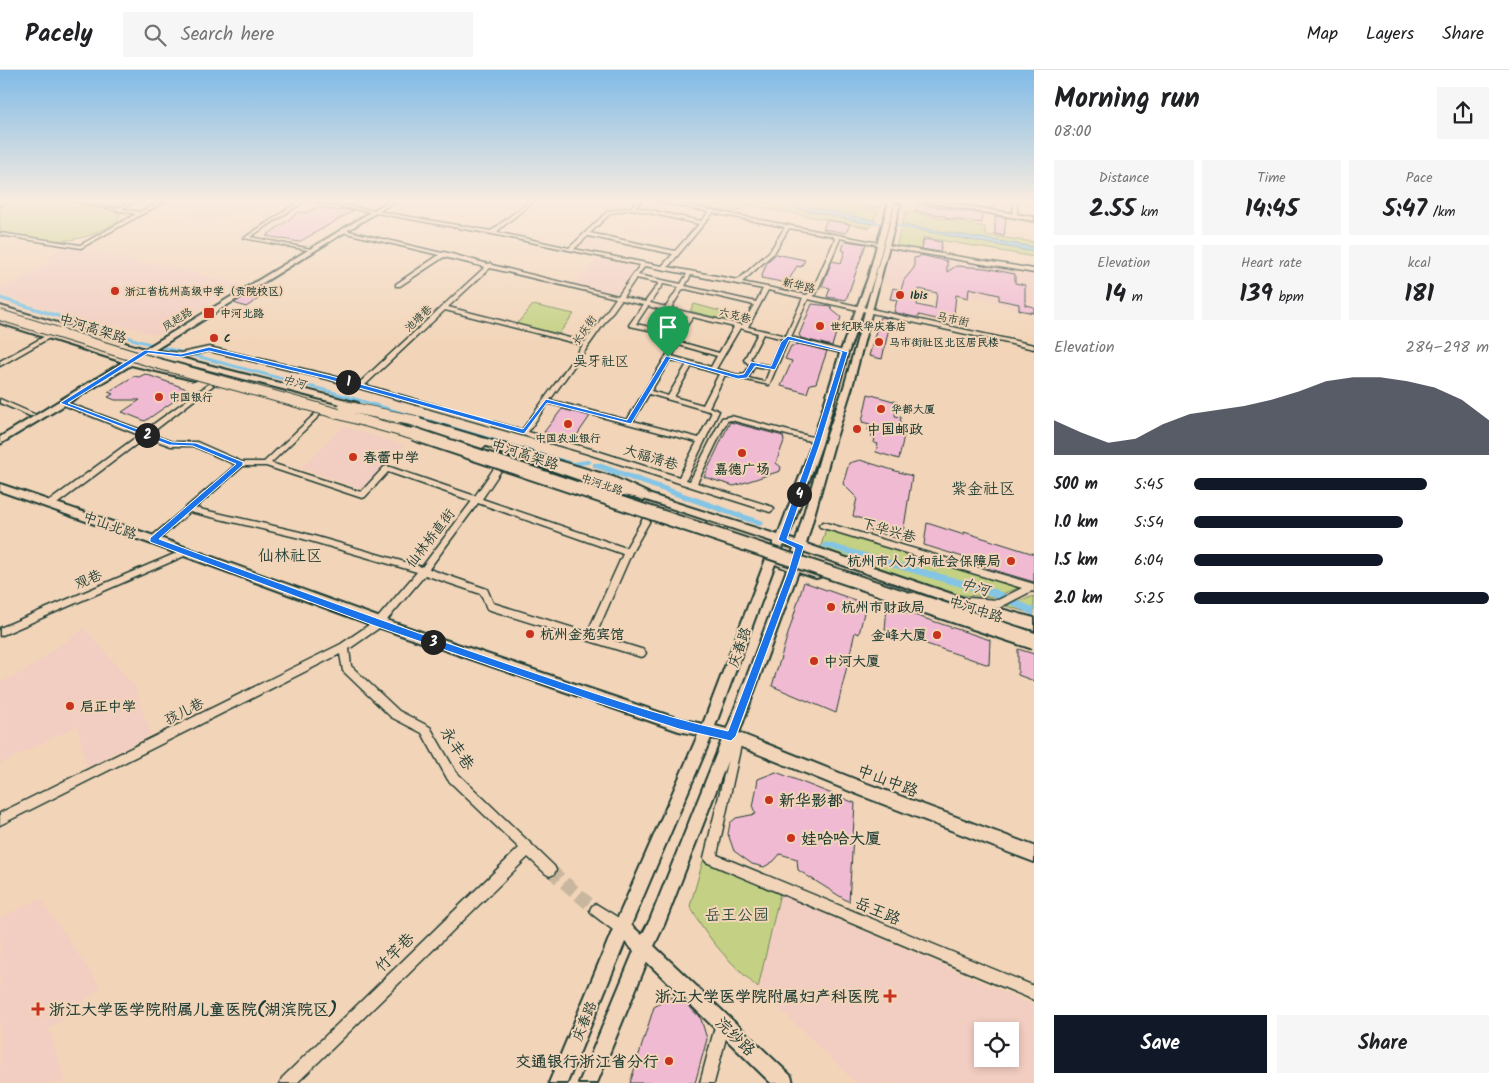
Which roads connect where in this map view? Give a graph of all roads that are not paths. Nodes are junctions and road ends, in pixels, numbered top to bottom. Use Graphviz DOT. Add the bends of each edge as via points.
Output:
graph roads {
  1 [pos="302,248"];
  2 [pos="314,248"];
  3 [pos="419,248"];
  4 [pos="563,248"];
  5 [pos="654,248"];
  6 [pos="680,248"];
  7 [pos="774,248"];
  8 [pos="834,248"];
  9 [pos="878,248"];
  10 [pos="886,248"];
  11 [pos="900,248"];
  12 [pos="311,250"];
  13 [pos="570,250"];
  14 [pos="676,253"];
  15 [pos="444,254"];
  16 [pos="490,265"];
  17 [pos="643,265"];
  18 [pos="666,269"];
  19 [pos="1034,272"];
  20 [pos="690,273"];
  21 [pos="635,276"];
  22 [pos="736,282"];
  23 [pos="661,284"];
  24 [pos="398,285"];
  25 [pos="766,288"];
  26 [pos="620,296"];
  27 [pos="806,297"];
  28 [pos="647,303"];
  29 [pos="757,304"];
  30 [pos="443,308"];
  31 [pos="669,308"];
  32 [pos="0,309"];
  33 [pos="864,310"];
  34 [pos="692,314"];
  35 [pos="0,315"];
  36 [pos="0,321"];
  37 [pos="741,327"];
  38 [pos="656,330"];
  39 [pos="762,332"];
  40 [pos="49,336"];
  41 [pos="788,338"];
  42 [pos="676,340"];
  43 [pos="586,344"];
  44 [pos="150,347"];
  45 [pos="1034,347"];
  46 [pos="845,352"];
  47 [pos="721,355"];
  48 [pos="668,357"];
  49 [pos="126,361"];
  50 [pos="691,363"];
  51 [pos="0,364"];
  52 [pos="753,364"];
  53 [pos="773,368"];
  54 [pos="713,369"];
  55 [pos="723,372"];
  56 [pos="738,377"];
  57 [pos="208,379"];
  58 [pos="360,386"];
  59 [pos="648,392"];
  60 [pos="671,398"];
  61 [pos="0,400"];
  62 [pos="546,401"];
  63 [pos="63,403"];
  64 [pos="344,406"];
  65 [pos="705,407"];
  66 [pos="320,412"];
  67 [pos="32,414"];
  68 [pos="629,422"];
  69 [pos="524,432"];
  70 [pos="0,433"];
  71 [pos="145,434"];
  72 [pos="0,441"];
  73 [pos="701,441"];
  74 [pos="817,442"];
  75 [pos="241,464"];
  76 [pos="266,464"];
  77 [pos="500,466"];
  78 [pos="682,480"];
  79 [pos="693,484"];
  80 [pos="0,487"];
  81 [pos="644,496"];
  82 [pos="476,500"];
  83 [pos="51,504"];
  84 [pos="188,509"];
  85 [pos="770,509"];
  86 [pos="648,517"];
  87 [pos="823,525"];
  88 [pos="153,540"];
  89 [pos="782,540"];
  90 [pos="800,546"];
  91 [pos="186,552"];
  92 [pos="628,552"];
  93 [pos="771,559"];
  94 [pos="794,567"];
  95 [pos="424,570"];
  96 [pos="1033,588"];
  97 [pos="958,600"];
  98 [pos="990,612"];
  99 [pos="378,623"];
  100 [pos="1034,625"];
  101 [pos="594,629"];
  102 [pos="1034,631"];
  103 [pos="0,632"];
  104 [pos="1034,643"];
  105 [pos="344,647"];
  106 [pos="641,653"];
  107 [pos="707,731"];
  108 [pos="731,736"];
  109 [pos="0,819"];
  110 [pos="528,848"];
  111 [pos="1034,854"];
  112 [pos="550,870"];
  113 [pos="596,910"];
  114 [pos="622,928"];
  115 [pos="644,948"];
  116 [pos="1034,993"];
  117 [pos="723,1023"];
  118 [pos="287,1083"];
  119 [pos="558,1083"];
  120 [pos="588,1083"];
  121 [pos="707,1083"];
  122 [pos="784,1083"];
  1 -- 12 [label="street"];
  2 -- 12 [label="main road, 凤起路"];
  3 -- 15 [label="street"];
  4 -- 13 [label="street, 新华路"];
  5 -- 14 [label="street"];
  6 -- 14 [label="street"];
  7 -- 22 [label="street"];
  8 -- 27 [label="street" via="813,294"];
  9 -- 33 [label="main road, 庆春路"];
  10 -- 33 [label="main road, 庆春路"];
  11 -- 19 [label="street"];
  12 -- 44 [label="main road, 凤起路"];
  13 -- 17 [label="street, 新华路"];
  14 -- 18 [label="street"];
  15 -- 16 [label="street"];
  15 -- 24 [label="street"];
  16 -- 26 [label="street"];
  16 -- 30 [label="street, 池塘巷"];
  17 -- 18 [label="street, 新华路"];
  17 -- 21 [label="street, 长庆街"];
  18 -- 20 [label="street, 新华路"];
  20 -- 21 [label="street" via="682,286"];
  20 -- 22 [label="street, 新华路"];
  21 -- 26 [label="street, 长庆街"];
  22 -- 25 [label="street, 新华路"];
  23 -- 28 [label="street"];
  25 -- 27 [label="street, 新华路"];
  25 -- 29 [label="street"];
  26 -- 28 [label="street, 六克巷"];
  26 -- 43 [label="street, 长庆街"];
  27 -- 33 [label="street, 新华路"];
  27 -- 41 [label="street"];
  28 -- 31 [label="street, 六克巷"];
  28 -- 38 [label="street" via="632,325"];
  29 -- 31 [label="street" via="686,287 681,288"];
  29 -- 37 [label="street"];
  30 -- 43 [label="street"];
  30 -- 58 [label="street, 池塘巷"];
  31 -- 34 [label="street, 六克巷"];
  31 -- 38 [label="street"];
  32 -- 44 [label="main road, 中河北路"];
  32 -- 64 [label="highway, 中河高架路" via="163,360"];
  33 -- 45 [label="street, 马市街"];
  33 -- 46 [label="main road, 庆春路"];
  33 -- 90 [label="main road, 庆春路"];
  34 -- 37 [label="street, 六克巷"];
  34 -- 42 [label="street"];
  35 -- 57 [label="highway, 中河高架路, bridge"];
  36 -- 40 [label="main road, 中河北路"];
  37 -- 39 [label="street, 六克巷"];
  37 -- 47 [label="street"];
  38 -- 42 [label="street" via="674,334"];
  39 -- 41 [label="street, 六克巷"];
  39 -- 52 [label="street" via="748,360"];
  40 -- 49 [label="main road, 中河北路"];
  40 -- 51 [label="street"];
  41 -- 46 [label="street, 六克巷"];
  41 -- 53 [label="street"];
  42 -- 47 [label="street"];
  42 -- 48 [label="street"];
  43 -- 62 [label="street, 长庆街"];
  44 -- 49 [label="main road, 凤起路"];
  44 -- 58 [label="street, 大福清巷" via="181,355 209,349"];
  44 -- 81 [label="main road, 中河北路" via="166,358 355,405 628,494"];
  46 -- 74 [label="main road, 庆春路"];
  47 -- 54 [label="street"];
  48 -- 50 [label="street"];
  48 -- 59 [label="street"];
  49 -- 57 [label="main road, 中河北路"];
  49 -- 63 [label="main road"];
  49 -- 67 [label="main road"];
  50 -- 54 [label="street"];
  50 -- 60 [label="street"];
  52 -- 53 [label="street"];
  52 -- 56 [label="street" via="747,376"];
  53 -- 56 [label="street" via="767,384"];
  54 -- 55 [label="street"];
  55 -- 56 [label="street"];
  55 -- 65 [label="street"];
  57 -- 66 [label="main road, 中河北路"];
  57 -- 71 [label="street"];
  57 -- 77 [label="highway, bridge"];
  57 -- 104 [label="highway, 中河高架路, bridge" via="432,439"];
  58 -- 69 [label="street, 大福清巷"];
  59 -- 60 [label="street"];
  59 -- 68 [label="street"];
  60 -- 65 [label="street"];
  61 -- 67 [label="street"];
  62 -- 68 [label="street"];
  62 -- 69 [label="street, 长庆街"];
  63 -- 71 [label="street"];
  63 -- 72 [label="main road"];
  64 -- 81 [label="highway, bridge" via="416,421 609,480"];
  64 -- 102 [label="highway, 中河高架路, bridge"];
  65 -- 73 [label="street" via="716,410"];
  66 -- 76 [label="street"];
  66 -- 77 [label="main road, 中河北路"];
  67 -- 70 [label="main road"];
  68 -- 73 [label="street"];
  69 -- 78 [label="street, 大福清巷"];
  71 -- 75 [label="street" via="171,444 194,444"];
  71 -- 83 [label="street"];
  73 -- 78 [label="street"];
  74 -- 79 [label="street" via="732,418 724,420"];
  74 -- 89 [label="main road, 庆春路"];
  75 -- 76 [label="street"];
  75 -- 84 [label="street"];
  76 -- 82 [label="street" via="362,495 388,470"];
  77 -- 82 [label="street, 仙林桥直街"];
  77 -- 86 [label="main road, 中河北路"];
  78 -- 79 [label="street, 大福清巷"];
  79 -- 85 [label="street, 大福清巷"];
  80 -- 83 [label="main road, 中山北路"];
  81 -- 89 [label="main road, 中河北路"];
  82 -- 92 [label="street"];
  82 -- 95 [label="street, 仙林桥直街"];
  83 -- 88 [label="main road, 中山北路"];
  84 -- 88 [label="street"];
  84 -- 95 [label="street" via="267,526"];
  86 -- 92 [label="street"];
  86 -- 93 [label="main road, 中河北路"];
  87 -- 96 [label="street, 下华兴巷"];
  88 -- 91 [label="main road, 中山北路"];
  89 -- 90 [label="main road, 中河北路"];
  89 -- 93 [label="main road, 庆春路"];
  90 -- 94 [label="main road, 庆春路"];
  90 -- 97 [label="main road, 中河中路"];
  91 -- 99 [label="main road, 中山北路"];
  91 -- 103 [label="street, 观巷"];
  92 -- 101 [label="street"];
  93 -- 94 [label="main road, 中河北路"];
  93 -- 107 [label="main road, 庆春路"];
  94 -- 104 [label="main road, 中河中路"];
  94 -- 108 [label="main road, 庆春路"];
  95 -- 99 [label="street, 仙林桥直街"];
  95 -- 106 [label="street" via="484,592 490,606"];
  96 -- 97 [label="street" via="999,604"];
  97 -- 98 [label="main road, 中河中路"];
  98 -- 100 [label="highway"];
  99 -- 105 [label="street, 孩儿巷"];
  99 -- 107 [label="main road, 中山北路" via="679,725"];
  105 -- 109 [label="street, 孩儿巷"];
  105 -- 110 [label="street, 永丰巷" via="346,668 395,714 426,730 452,776"];
  107 -- 108 [label="main road, 中山北路"];
  107 -- 114 [label="main road, 庆春路"];
  108 -- 111 [label="main road, 中山中路"];
  108 -- 115 [label="main road, 庆春路"];
  108 -- 116 [label="street, 岳王路" via="736,745 710,858"];
  110 -- 112 [label="street, 永丰巷"];
  110 -- 118 [label="street, 竹竿巷"];
  113 -- 114 [label="street"];
  114 -- 115 [label="main road, 浣纱路"];
  114 -- 119 [label="main road, 庆春路"];
  115 -- 117 [label="main road, 浣纱路"];
  115 -- 120 [label="main road, 庆春路"];
  117 -- 121 [label="street"];
  117 -- 122 [label="main road, 浣纱路"];
}
